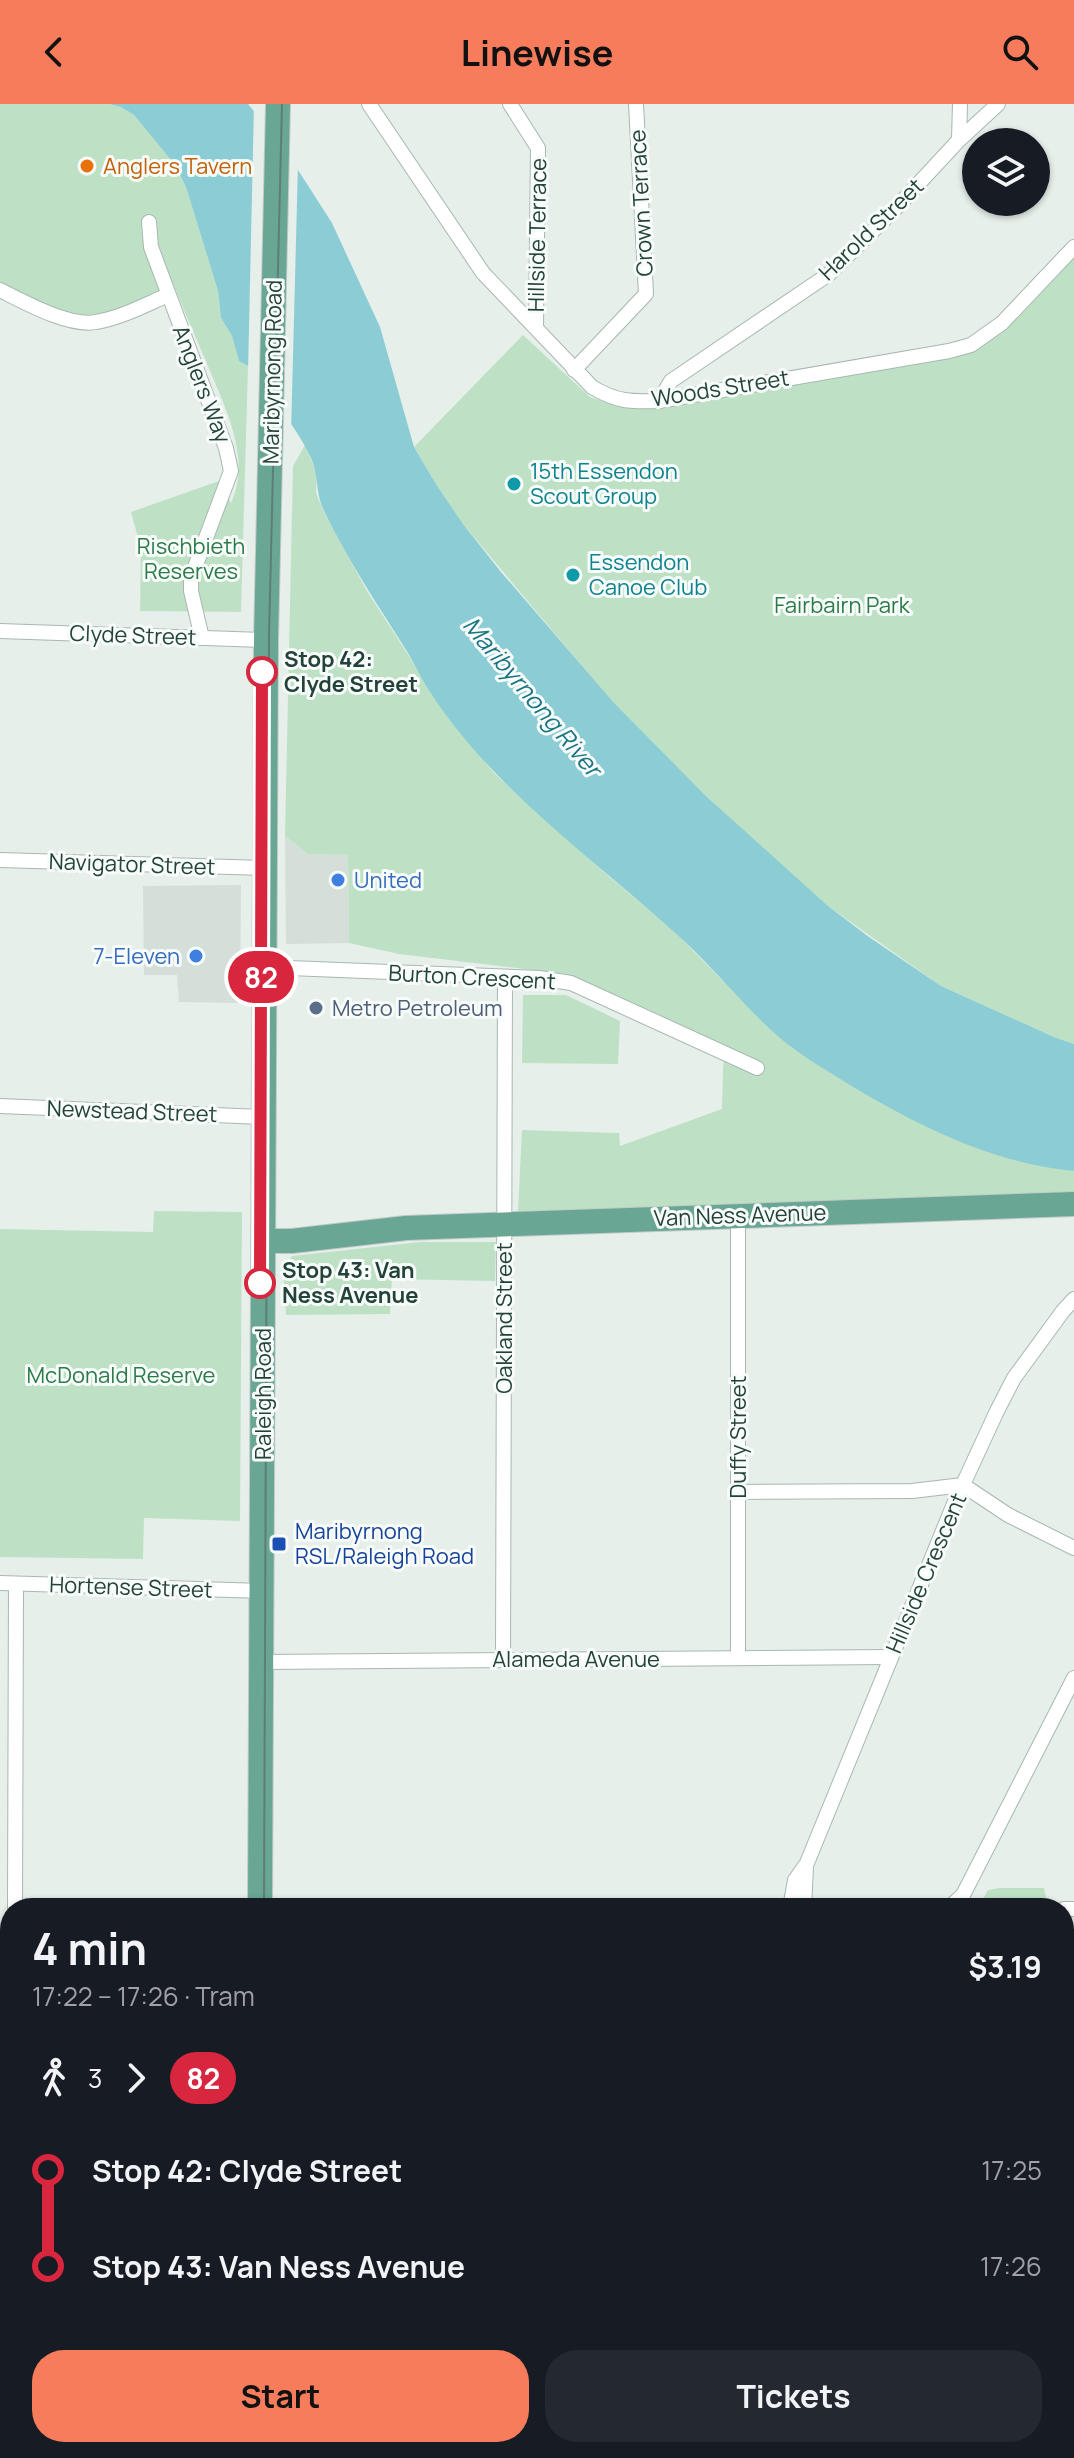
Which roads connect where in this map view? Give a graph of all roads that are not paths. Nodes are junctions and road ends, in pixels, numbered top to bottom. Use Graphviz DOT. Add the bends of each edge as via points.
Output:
graph roads {
  1 [pos="369,104"];
  2 [pos="510,104"];
  3 [pos="636,104"];
  4 [pos="960,104"];
  5 [pos="998,104"];
  6 [pos="278,113"];
  7 [pos="959,140"];
  8 [pos="149,222"];
  9 [pos="1074,247"];
  10 [pos="0,290"];
  11 [pos="168,295"];
  12 [pos="536,327"];
  13 [pos="574,370"];
  14 [pos="659,401"];
  15 [pos="0,631"];
  16 [pos="202,638"];
  17 [pos="266,640"];
  18 [pos="0,860"];
  19 [pos="265,868"];
  20 [pos="264,967"];
  21 [pos="505,977"];
  22 [pos="757,1068"];
  23 [pos="0,1106"];
  24 [pos="264,1117"];
  25 [pos="1074,1204"];
  26 [pos="738,1216"];
  27 [pos="504,1224"];
  28 [pos="264,1233"];
  29 [pos="1074,1299"];
  30 [pos="738,1492"];
  31 [pos="958,1496"];
  32 [pos="1074,1548"];
  33 [pos="0,1583"];
  34 [pos="16,1584"];
  35 [pos="262,1591"];
  36 [pos="891,1657"];
  37 [pos="738,1658"];
  38 [pos="503,1659"];
  39 [pos="261,1662"];
  40 [pos="1074,1678"];
  41 [pos="807,1863"];
  42 [pos="15,1898"];
  43 [pos="260,1898"];
  44 [pos="792,1898"];
  45 [pos="805,1898"];
  46 [pos="960,1898"];
  1 -- 12 [label="street, Woods Street" via="483,273"];
  2 -- 12 [label="street, Hillside Terrace" via="538,148"];
  3 -- 13 [label="street, Crown Terrace" via="646,294"];
  4 -- 7 [label="street"];
  5 -- 7 [label="street, Harold Street"];
  6 -- 17 [label="main road, Maribyrnong Road"];
  7 -- 14 [label="street, Harold Street" via="829,274 671,381"];
  8 -- 11 [label="street, Anglers Way" via="151,247"];
  9 -- 14 [label="street, Woods Street" via="1002,323 971,345"];
  10 -- 11 [label="street" via="81,322 119,316"];
  11 -- 16 [label="street, Anglers Way" via="231,471 191,578"];
  12 -- 13 [label="street, Woods Street"];
  13 -- 14 [label="street, Woods Street" via="609,398"];
  15 -- 16 [label="street, Clyde Street"];
  16 -- 17 [label="street, Clyde Street"];
  17 -- 19 [label="main road, Raleigh Road"];
  18 -- 19 [label="street, Navigator Street"];
  19 -- 20 [label="main road, Raleigh Road"];
  20 -- 21 [label="street, Burton Crescent"];
  20 -- 24 [label="main road, Raleigh Road"];
  21 -- 22 [label="street, Burton Crescent" via="571,983"];
  21 -- 27 [label="street, Oakland Street"];
  23 -- 24 [label="street, Newstead Street"];
  24 -- 28 [label="main road, Raleigh Road"];
  25 -- 26 [label="main road, Van Ness Avenue"];
  26 -- 27 [label="main road, Van Ness Avenue"];
  26 -- 30 [label="street, Duffy Street"];
  27 -- 28 [label="main road, Van Ness Avenue" via="292,1241"];
  27 -- 38 [label="street, Oakland Street"];
  28 -- 35 [label="main road, Raleigh Road"];
  29 -- 31 [label="street, Hillside Crescent" via="1006,1391"];
  30 -- 31 [label="street" via="912,1491"];
  30 -- 37 [label="street, Duffy Street"];
  31 -- 32 [label="street"];
  31 -- 36 [label="street, Hillside Crescent"];
  33 -- 34 [label="street, Hortense Street"];
  34 -- 35 [label="street, Hortense Street"];
  34 -- 42 [label="street"];
  35 -- 39 [label="main road, Raleigh Road"];
  36 -- 37 [label="street, Alameda Avenue"];
  36 -- 41 [label="street, Hillside Crescent"];
  37 -- 38 [label="street, Alameda Avenue"];
  38 -- 39 [label="street, Alameda Avenue"];
  39 -- 43 [label="main road, Raleigh Road"];
  40 -- 46 [label="street"];
  41 -- 44 [label="street, Hillside Crescent" via="795,1880"];
  41 -- 45 [label="street, Hillside Crescent"];
}
